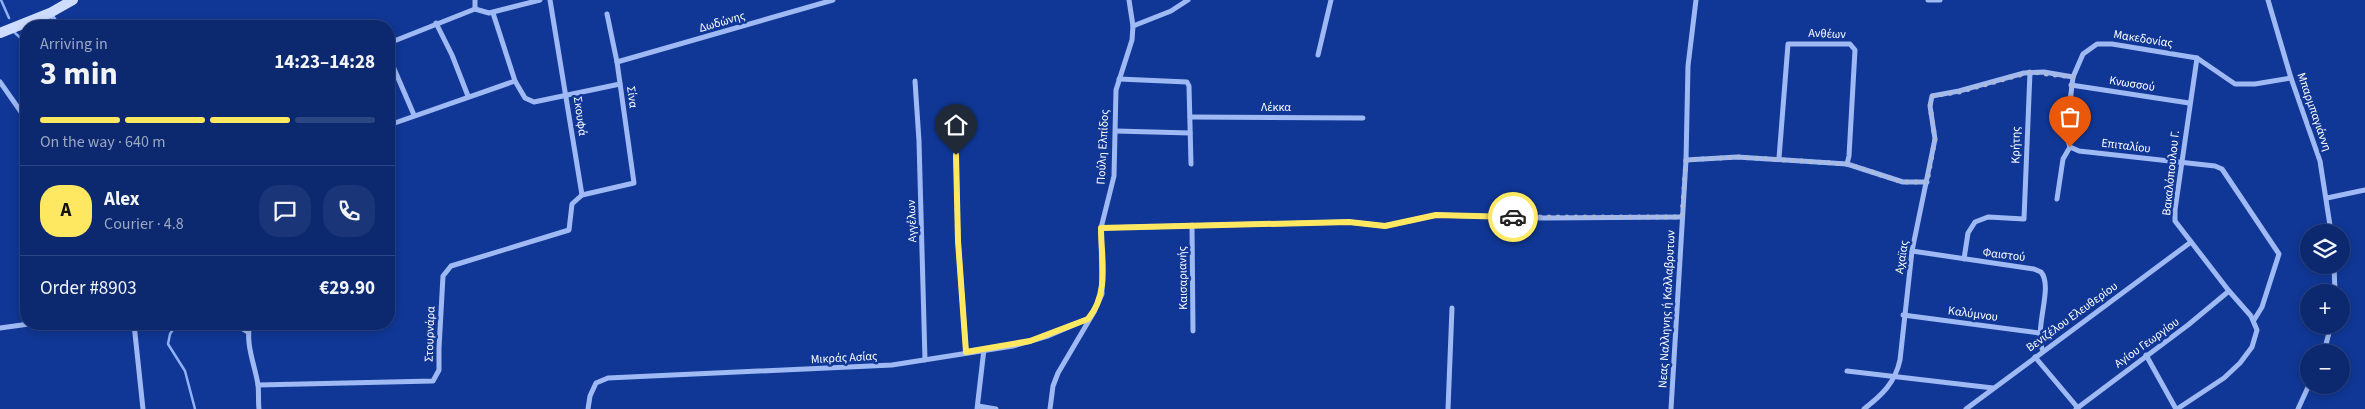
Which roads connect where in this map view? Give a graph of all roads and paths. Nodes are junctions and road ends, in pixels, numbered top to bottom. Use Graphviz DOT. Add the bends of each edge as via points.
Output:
graph roads {
  1 [pos="73,0"];
  2 [pos="475,0"];
  3 [pos="540,0"];
  4 [pos="550,0"];
  5 [pos="833,0"];
  6 [pos="1129,0"];
  7 [pos="1188,0"];
  8 [pos="1331,0"];
  9 [pos="1696,0"];
  10 [pos="1928,0"];
  11 [pos="1940,0"];
  12 [pos="2268,0"];
  13 [pos="475,9"];
  14 [pos="50,12"];
  15 [pos="493,12"];
  16 [pos="607,14"];
  17 [pos="31,20"];
  18 [pos="55,20"];
  19 [pos="436,23"];
  20 [pos="20,25"];
  21 [pos="1133,26"];
  22 [pos="0,33"];
  23 [pos="395,40"];
  24 [pos="1318,55"];
  25 [pos="2197,58"];
  26 [pos="617,62"];
  27 [pos="395,72"];
  28 [pos="2030,72"];
  29 [pos="2073,77"];
  30 [pos="2291,78"];
  31 [pos="1119,79"];
  32 [pos="515,81"];
  33 [pos="0,82"];
  34 [pos="915,82"];
  35 [pos="620,84"];
  36 [pos="2072,85"];
  37 [pos="567,94"];
  38 [pos="468,96"];
  39 [pos="2189,103"];
  40 [pos="20,110"];
  41 [pos="414,115"];
  42 [pos="1190,117"];
  43 [pos="1363,118"];
  44 [pos="395,123"];
  45 [pos="1116,130"];
  46 [pos="1190,133"];
  47 [pos="2070,147"];
  48 [pos="956,155"];
  49 [pos="1780,158"];
  50 [pos="1686,160"];
  51 [pos="2182,162"];
  52 [pos="1190,164"];
  53 [pos="1847,164"];
  54 [pos="1927,182"];
  55 [pos="2365,190"];
  56 [pos="582,195"];
  57 [pos="2327,198"];
  58 [pos="2057,199"];
  59 [pos="1682,217"];
  60 [pos="2330,224"];
  61 [pos="1192,225"];
  62 [pos="1101,228"];
  63 [pos="2191,242"];
  64 [pos="1912,251"];
  65 [pos="1964,259"];
  66 [pos="2229,291"];
  67 [pos="1452,308"];
  68 [pos="1904,315"];
  69 [pos="1088,319"];
  70 [pos="2255,322"];
  71 [pos="20,325"];
  72 [pos="0,328"];
  73 [pos="135,330"];
  74 [pos="245,330"];
  75 [pos="1194,331"];
  76 [pos="248,332"];
  77 [pos="2039,333"];
  78 [pos="984,349"];
  79 [pos="2043,351"];
  80 [pos="966,352"];
  81 [pos="2146,356"];
  82 [pos="2035,357"];
  83 [pos="925,360"];
  84 [pos="1847,371"];
  85 [pos="1896,375"];
  86 [pos="258,385"];
  87 [pos="1993,388"];
  88 [pos="2305,394"];
  89 [pos="978,407"];
  90 [pos="2077,408"];
  91 [pos="143,409"];
  92 [pos="258,409"];
  93 [pos="588,409"];
  94 [pos="996,409"];
  95 [pos="1050,409"];
  96 [pos="1448,409"];
  97 [pos="1671,409"];
  98 [pos="1864,409"];
  99 [pos="1966,409"];
  100 [pos="2176,409"];
  101 [pos="2298,409"];
  1 -- 14 [label="main road"];
  2 -- 13 [label="street"];
  3 -- 15 [label="street"];
  4 -- 37 [label="street, Σκουφά"];
  5 -- 26 [label="street, Δωδώνης"];
  6 -- 21 [label="street, Πούλη Ελπίδος"];
  7 -- 21 [label="street" via="1171,11"];
  8 -- 24 [label="street"];
  9 -- 50 [label="street, Νεας Nαλληνης ή Καλλαβρυτων" via="1688,66"];
  10 -- 11 [label="street"];
  12 -- 30 [label="street, Μπαρμπαγιάννη"];
  13 -- 15 [label="street" via="483,13"];
  13 -- 19 [label="street"];
  14 -- 17 [label="main road"];
  14 -- 18 [label="street"];
  15 -- 32 [label="street"];
  16 -- 26 [label="street, Σίνα"];
  19 -- 23 [label="street"];
  19 -- 38 [label="street"];
  20 -- 22 [label="main road"];
  21 -- 31 [label="street, Πούλη Ελπίδος" via="1132,40"];
  25 -- 29 [label="street, Μακεδονίας" via="2097,44 2083,54"];
  25 -- 30 [label="street, Μακεδονίας" via="2235,84"];
  25 -- 39 [label="street, Βακαλόπουλου Γ."];
  26 -- 35 [label="street, Σίνα"];
  27 -- 41 [label="street"];
  28 -- 29 [label="street"];
  28 -- 54 [label="street, Αχαϊας" via="1959,92 1932,96 1930,106 1935,139"];
  28 -- 65 [label="street, Κρήτης" via="2024,218 1988,217 1975,222 1968,233"];
  29 -- 36 [label="street, Μακεδονίας"];
  30 -- 57 [label="street, Μπαρμπαγιάννη" via="2320,161"];
  31 -- 42 [label="street" via="1185,81 1189,86"];
  31 -- 45 [label="street, Πούλη Ελπίδος" via="1115,102"];
  32 -- 37 [label="street" via="525,98 534,102"];
  32 -- 38 [label="street"];
  33 -- 40 [label="street"];
  34 -- 83 [label="street, Αγγέλων"];
  35 -- 37 [label="street"];
  35 -- 56 [label="street, Σίνα" via="634,183"];
  36 -- 39 [label="street, Κνωσσού"];
  36 -- 47 [label="street, Μακεδονίας" via="2066,134"];
  37 -- 56 [label="street, Σκουφά"];
  38 -- 41 [label="street"];
  39 -- 51 [label="street, Βακαλόπουλου Γ."];
  41 -- 44 [label="street"];
  42 -- 43 [label="street, Λέκκα"];
  42 -- 46 [label="street"];
  45 -- 46 [label="street"];
  45 -- 62 [label="street, Πούλη Ελπίδος" via="1114,176"];
  46 -- 52 [label="street"];
  47 -- 51 [label="street, Επιταλίου" via="2079,151"];
  47 -- 58 [label="street" via="2063,159"];
  48 -- 80 [label="street"];
  49 -- 50 [label="street" via="1707,157"];
  49 -- 53 [label="street"];
  49 -- 53 [label="street, Ανθέων" via="1788,44 1850,44 1854,50"];
  50 -- 59 [label="street, Νεας Nαλληνης ή Καλλαβρυτων"];
  51 -- 63 [label="street, Βακαλόπουλου Γ." via="2174,216 2176,224"];
  51 -- 70 [label="street, Επιταλίου" via="2222,169 2278,252 2279,259"];
  53 -- 54 [label="street" via="1903,182"];
  54 -- 64 [label="street, Αχαϊας"];
  55 -- 57 [label="street"];
  56 -- 86 [label="street, Στουρνάρα" via="572,204 569,230 450,266 446,270 443,276 439,370 433,382"];
  57 -- 60 [label="street, Μπαρμπαγιάννη"];
  59 -- 61 [label="street" via="1436,215 1385,226 1349,222"];
  59 -- 97 [label="street, Νεας Nαλληνης ή Καλλαβρυτων"];
  61 -- 62 [label="street"];
  61 -- 75 [label="street, Καισαριανής"];
  62 -- 69 [label="street, Πούλη Ελπίδος" via="1102,294"];
  63 -- 66 [label="street, Βακαλόπουλου Γ."];
  63 -- 79 [label="street, Βενιζέλου Ελευθερίου"];
  64 -- 65 [label="street, Φαιστού"];
  64 -- 68 [label="street, Αχαϊας"];
  65 -- 77 [label="street, Φαιστού" via="2041,272 2046,283"];
  66 -- 70 [label="street, Βακαλόπουλου Γ."];
  66 -- 81 [label="street, Αγίου Γεωργίου"];
  67 -- 96 [label="street"];
  68 -- 77 [label="street, Καλύμνου"];
  68 -- 85 [label="street, Αχαϊας"];
  69 -- 78 [label="street, Μικράς Ασίας" via="1048,336 1013,346"];
  69 -- 95 [label="street, Πούλη Ελπίδος" via="1058,373"];
  70 -- 100 [label="street" via="2257,332 2252,347 2240,363 2224,378"];
  71 -- 72 [label="street"];
  73 -- 91 [label="street"];
  74 -- 76 [label="street"];
  76 -- 86 [label="street"];
  77 -- 79 [label="street, Φαιστού"];
  78 -- 80 [label="street, Μικράς Ασίας"];
  78 -- 89 [label="street"];
  79 -- 82 [label="street, Βενιζέλου Ελευθερίου"];
  80 -- 83 [label="street, Μικράς Ασίας"];
  81 -- 90 [label="street, Αγίου Γεωργίου"];
  81 -- 100 [label="street"];
  82 -- 87 [label="street, Βενιζέλου Ελευθερίου"];
  82 -- 90 [label="street"];
  83 -- 93 [label="street, Μικράς Ασίας" via="892,365 608,378 596,383"];
  84 -- 85 [label="street"];
  85 -- 87 [label="street"];
  85 -- 98 [label="street, Αχαϊας" via="1884,393"];
  86 -- 92 [label="street"];
  87 -- 99 [label="street, Βενιζέλου Ελευθερίου"];
  88 -- 101 [label="street"];
  89 -- 94 [label="street"];
}
